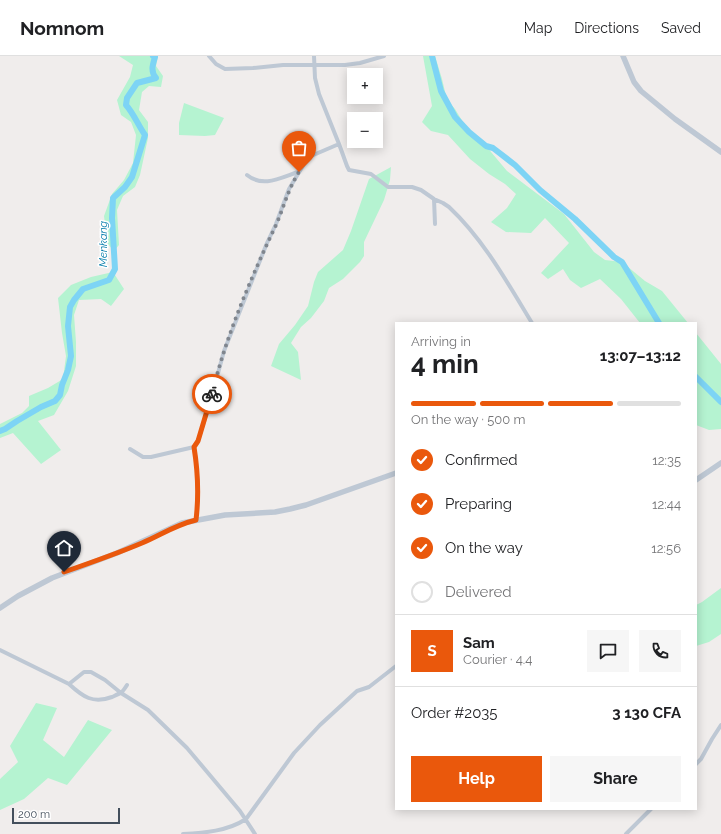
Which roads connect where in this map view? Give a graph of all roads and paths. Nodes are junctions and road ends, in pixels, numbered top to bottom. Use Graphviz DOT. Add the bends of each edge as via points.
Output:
graph roads {
  1 [pos="209,56"];
  2 [pos="314,56"];
  3 [pos="384,56"];
  4 [pos="623,56"];
  5 [pos="315,65"];
  6 [pos="339,144"];
  7 [pos="721,152"];
  8 [pos="299,172"];
  9 [pos="247,175"];
  10 [pos="434,199"];
  11 [pos="435,224"];
  12 [pos="531,322"];
  13 [pos="194,447"];
  14 [pos="130,448"];
  15 [pos="721,463"];
  16 [pos="395,473"];
  17 [pos="697,479"];
  18 [pos="196,520"];
  19 [pos="0,608"];
  20 [pos="0,650"];
  21 [pos="395,667"];
  22 [pos="69,684"];
  23 [pos="127,685"];
  24 [pos="122,693"];
  25 [pos="721,725"];
  26 [pos="719,731"];
  27 [pos="697,763"];
  28 [pos="650,810"];
  29 [pos="246,819"];
  30 [pos="183,834"];
  31 [pos="255,834"];
  32 [pos="626,834"];
  1 -- 5 [label="street" via="225,69"];
  2 -- 5 [label="street"];
  3 -- 5 [label="street" via="355,64"];
  4 -- 7 [label="street" via="634,82 641,91"];
  5 -- 6 [label="street" via="319,94"];
  6 -- 8 [label="street" via="311,156"];
  6 -- 10 [label="street" via="349,170 371,174 388,187 412,187"];
  8 -- 9 [label="street" via="259,182"];
  8 -- 13 [label="street" via="289,189 224,350 211,399"];
  10 -- 11 [label="street"];
  10 -- 12 [label="street" via="449,207 482,243"];
  13 -- 14 [label="street" via="146,458"];
  13 -- 18 [label="street" via="198,483"];
  15 -- 17 [label="street"];
  16 -- 18 [label="street" via="290,509"];
  18 -- 19 [label="street" via="64,572"];
  20 -- 22 [label="street"];
  21 -- 29 [label="street" via="369,687 357,691 320,725 282,768"];
  22 -- 24 [label="street" via="82,695 94,700"];
  22 -- 24 [label="street" via="81,674 89,672"];
  23 -- 24 [label="street"];
  24 -- 29 [label="street" via="148,710 187,748"];
  25 -- 26 [label="street"];
  26 -- 27 [label="street"];
  28 -- 32 [label="street"];
  29 -- 30 [label="street" via="224,828"];
  29 -- 31 [label="street"];
}
